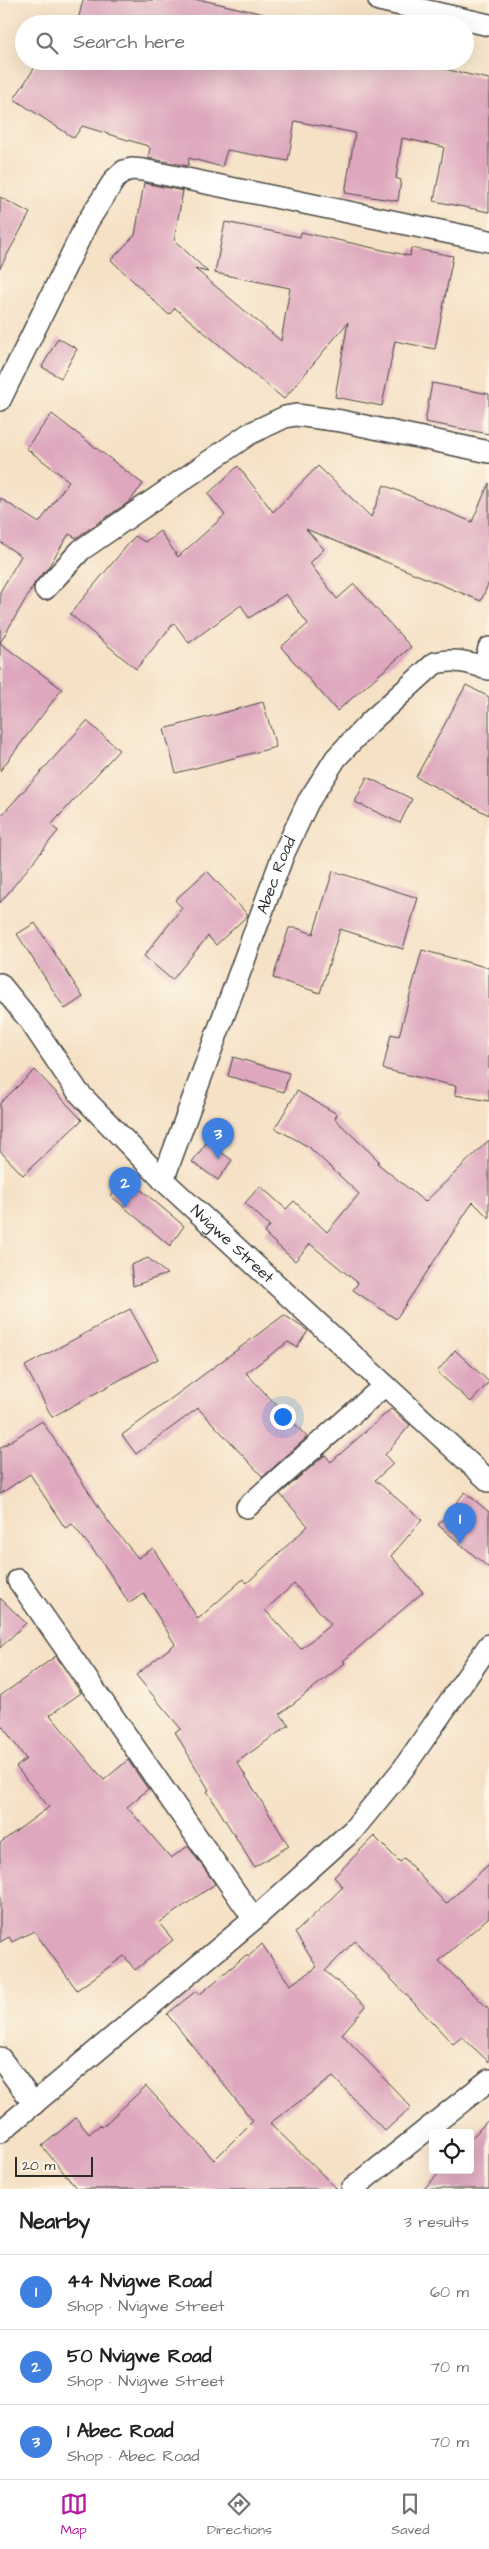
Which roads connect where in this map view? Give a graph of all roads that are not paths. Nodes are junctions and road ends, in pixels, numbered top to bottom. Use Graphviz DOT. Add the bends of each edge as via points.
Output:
graph roads {
  1 [pos="379,0"];
  2 [pos="445,15"];
  3 [pos="474,22"];
  4 [pos="489,25"];
  5 [pos="489,241"];
  6 [pos="0,400"];
  7 [pos="489,452"];
  8 [pos="45,589"];
  9 [pos="487,662"];
  10 [pos="0,984"];
  11 [pos="163,1180"];
  12 [pos="385,1385"];
  13 [pos="489,1481"];
  14 [pos="246,1507"];
  15 [pos="18,1580"];
  16 [pos="489,1645"];
  17 [pos="254,1919"];
  18 [pos="0,2058"];
  19 [pos="489,2080"];
  20 [pos="34,2104"];
  21 [pos="0,2132"];
  22 [pos="352,2189"];
  1 -- 2 [label="street"];
  3 -- 4 [label="street"];
  5 -- 6 [label="street" via="144,170 124,171 115,179 88,221"];
  7 -- 8 [label="street" via="341,421 285,417 249,434 81,550"];
  9 -- 11 [label="street, Abec Road" via="447,660 435,663 356,736 336,758 308,802 284,855"];
  10 -- 11 [label="street, Nvigwe Street" via="30,1021 78,1092"];
  11 -- 12 [label="street, Nvigwe Street"];
  12 -- 13 [label="street, Nvigwe Street"];
  12 -- 14 [label="street"];
  15 -- 17 [label="street"];
  16 -- 17 [label="street" via="378,1802 353,1830"];
  17 -- 20 [label="street"];
  18 -- 20 [label="street"];
  19 -- 22 [label="street"];
  20 -- 21 [label="street"];
}
